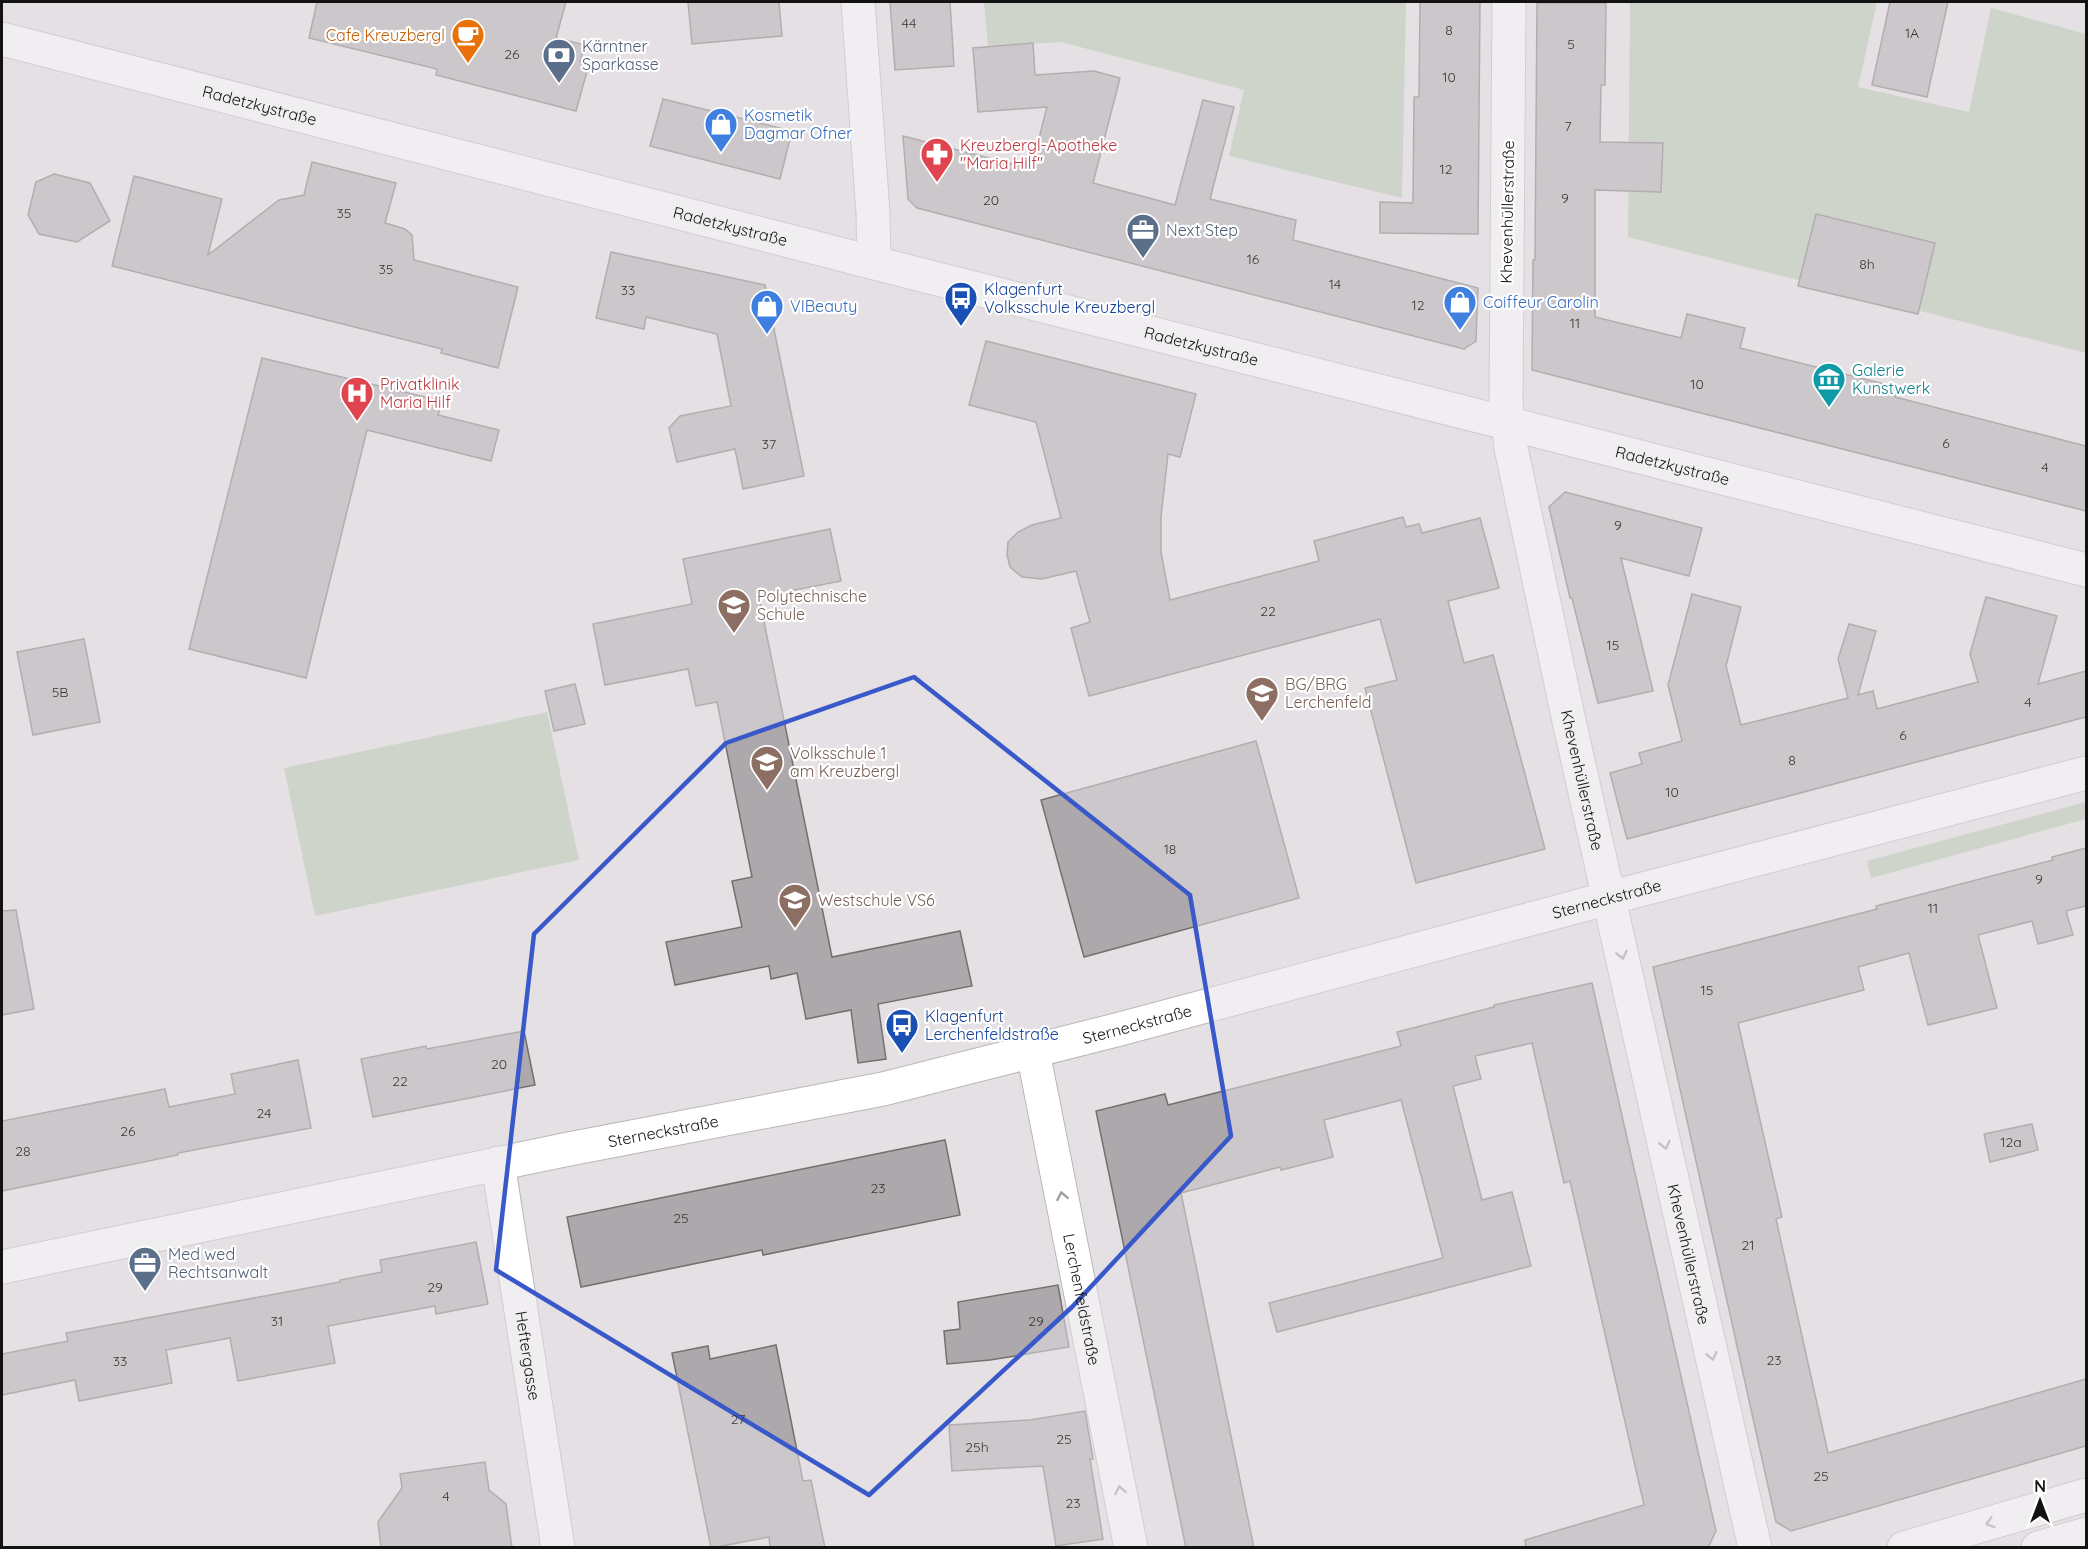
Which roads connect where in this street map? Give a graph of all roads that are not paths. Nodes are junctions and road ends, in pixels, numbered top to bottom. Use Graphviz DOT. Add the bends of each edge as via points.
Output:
graph roads {
  1 [pos="858,2"];
  2 [pos="1509,2"];
  3 [pos="2,39"];
  4 [pos="874,262"];
  5 [pos="1508,424"];
  6 [pos="2086,570"];
  7 [pos="2086,773"];
  8 [pos="1609,898"];
  9 [pos="1033,1052"];
  10 [pos="498,1163"];
  11 [pos="2,1267"];
  12 [pos="2086,1495"];
  13 [pos="2086,1534"];
  14 [pos="558,1548"];
  15 [pos="1131,1548"];
  16 [pos="1755,1548"];
  17 [pos="1904,1548"];
  18 [pos="2037,1548"];
  1 -- 4 [label="street"];
  2 -- 5 [label="street, Khevenhüllerstraße"];
  3 -- 4 [label="street, Radetzkystraße"];
  4 -- 5 [label="street, Radetzkystraße"];
  5 -- 6 [label="street, Radetzkystraße"];
  5 -- 8 [label="street, Khevenhüllerstraße"];
  7 -- 8 [label="street, Sterneckstraße"];
  8 -- 9 [label="street, Sterneckstraße"];
  8 -- 16 [label="street, Khevenhüllerstraße, one-way"];
  9 -- 10 [label="street, Sterneckstraße" via="883,1089"];
  15 -- 9 [label="street, Lerchenfeldstraße, one-way"];
  10 -- 11 [label="street, Sterneckstraße"];
  10 -- 14 [label="street, Heftergasse"];
  12 -- 17 [label="street, one-way"];
  13 -- 18 [label="street"];
}
